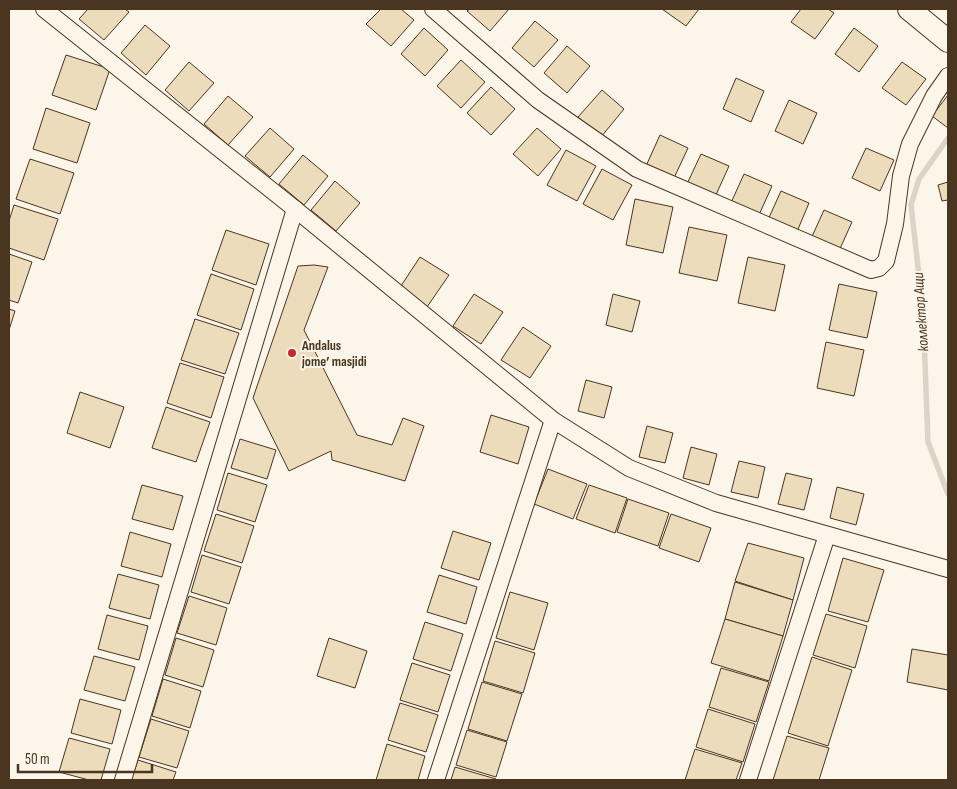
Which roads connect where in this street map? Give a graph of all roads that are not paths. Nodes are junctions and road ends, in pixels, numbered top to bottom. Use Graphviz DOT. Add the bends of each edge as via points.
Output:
graph roads {
  1 [pos="44,9"];
  2 [pos="433,9"];
  3 [pos="908,9"];
  4 [pos="948,41"];
  5 [pos="948,76"];
  6 [pos="295,209"];
  7 [pos="553,420"];
  8 [pos="827,535"];
  9 [pos="948,570"];
  10 [pos="123,780"];
  11 [pos="436,780"];
  12 [pos="748,780"];
  1 -- 6 [label="street"];
  2 -- 5 [label="street" via="538,100 637,169 871,270 886,261 910,144"];
  3 -- 4 [label="main road"];
  6 -- 7 [label="street"];
  6 -- 10 [label="street"];
  7 -- 8 [label="street" via="629,468 716,503"];
  7 -- 11 [label="street"];
  8 -- 9 [label="street"];
  8 -- 12 [label="street"];
}
